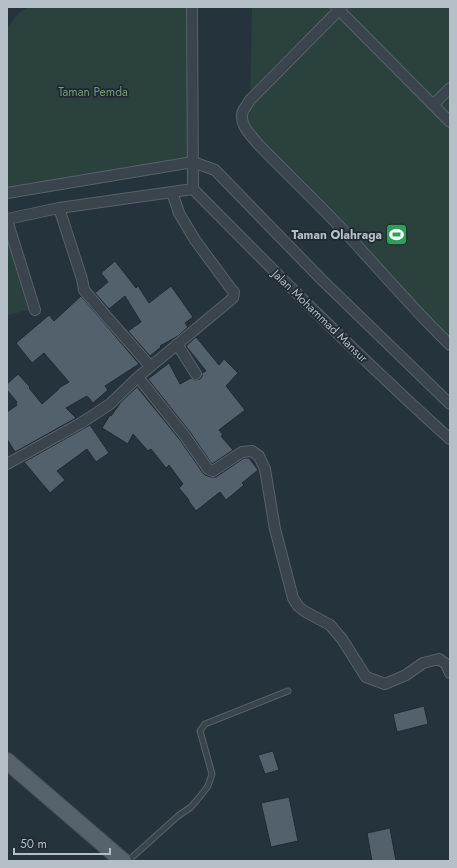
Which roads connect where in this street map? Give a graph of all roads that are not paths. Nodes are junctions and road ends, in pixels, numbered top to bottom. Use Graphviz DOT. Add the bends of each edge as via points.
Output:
graph roads {
  1 [pos="192,7"];
  2 [pos="339,8"];
  3 [pos="450,88"];
  4 [pos="433,105"];
  5 [pos="450,122"];
  6 [pos="193,162"];
  7 [pos="193,189"];
  8 [pos="7,192"];
  9 [pos="172,192"];
  10 [pos="59,208"];
  11 [pos="7,219"];
  12 [pos="35,310"];
  13 [pos="177,344"];
  14 [pos="450,345"];
  15 [pos="150,366"];
  16 [pos="196,374"];
  17 [pos="138,376"];
  18 [pos="450,404"];
  19 [pos="450,438"];
  20 [pos="7,464"];
  21 [pos="450,673"];
  22 [pos="288,691"];
  23 [pos="7,761"];
  24 [pos="123,861"];
  25 [pos="128,861"];
  1 -- 6 [label="street"];
  2 -- 4 [label="street"];
  2 -- 14 [label="street" via="250,100 242,113 242,121 258,144 343,230"];
  3 -- 4 [label="street"];
  4 -- 5 [label="street"];
  6 -- 7 [label="street"];
  6 -- 8 [label="street"];
  6 -- 18 [label="street" via="215,170 322,280"];
  7 -- 9 [label="street"];
  7 -- 19 [label="street, Jalan Mohammad Mansur" via="379,374"];
  9 -- 10 [label="street"];
  9 -- 13 [label="street" via="179,213 195,240 234,295 232,300"];
  10 -- 11 [label="street"];
  10 -- 15 [label="street" via="84,290"];
  11 -- 12 [label="street"];
  13 -- 15 [label="street"];
  13 -- 16 [label="street"];
  15 -- 17 [label="street"];
  17 -- 20 [label="street" via="110,404"];
  17 -- 21 [label="street" via="208,469 213,472 242,452 252,451 258,456 266,469 275,528 293,598 304,611 330,625 342,639 366,678 385,684 406,675 423,663 439,659 446,664"];
  22 -- 25 [label="lane" via="204,724 200,731 212,774 208,786 191,807"];
  23 -- 24 [label="main road"];
}
